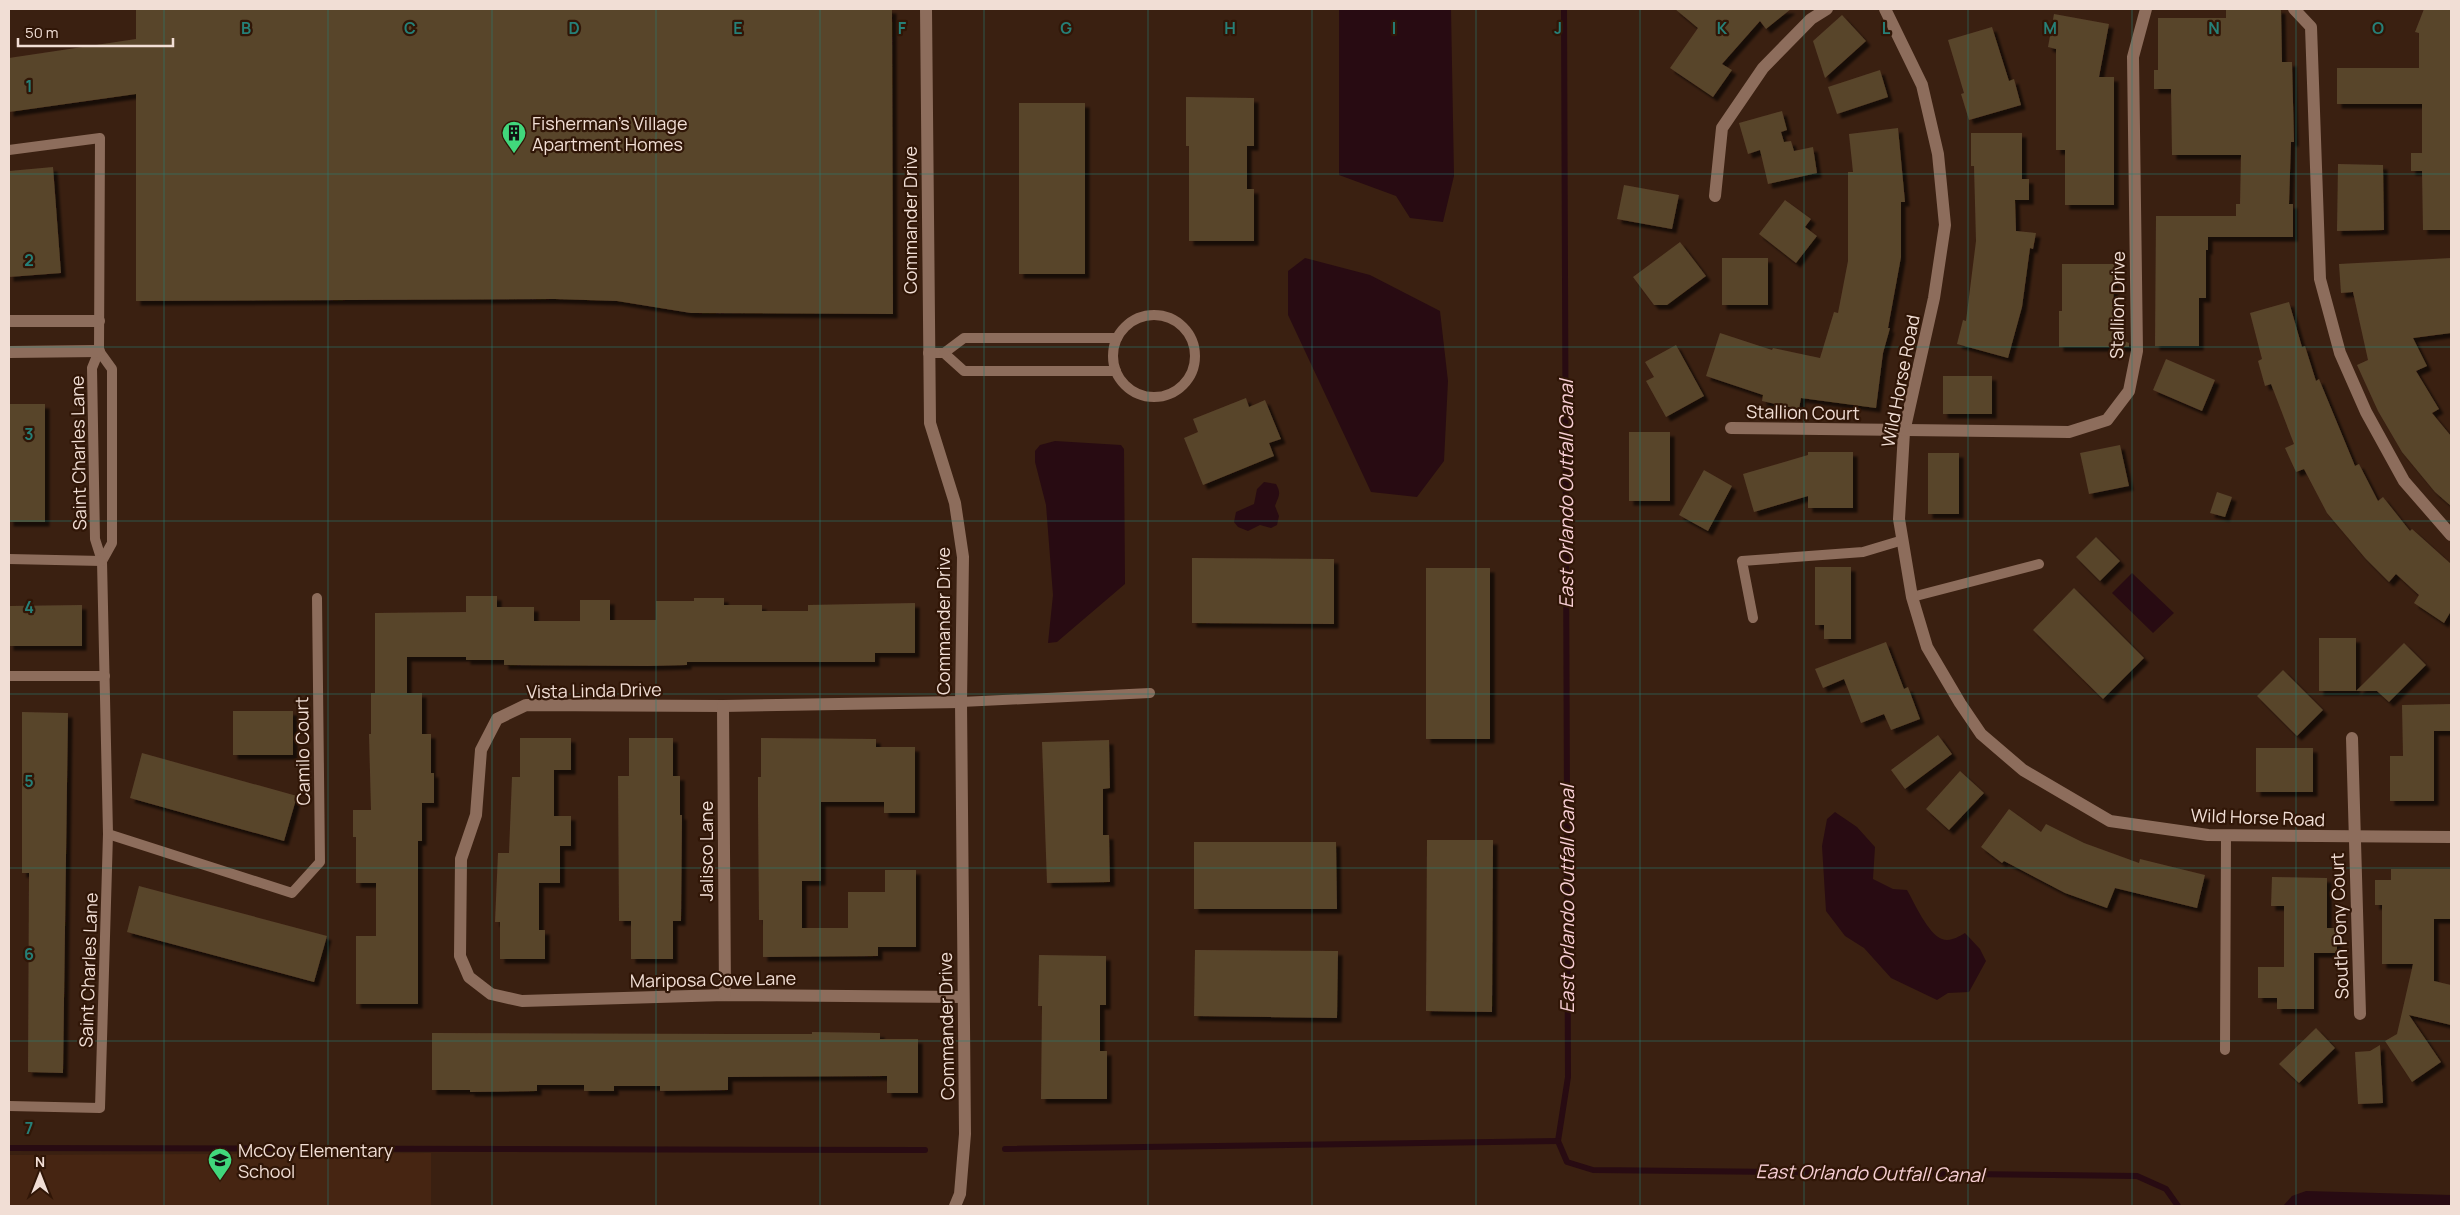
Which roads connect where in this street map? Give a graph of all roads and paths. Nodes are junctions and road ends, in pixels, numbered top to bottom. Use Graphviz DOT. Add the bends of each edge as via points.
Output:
graph roads {
  1 [pos="926,9"];
  2 [pos="1827,9"];
  3 [pos="1885,9"];
  4 [pos="2146,9"];
  5 [pos="2294,9"];
  6 [pos="9,150"];
  7 [pos="1715,196"];
  8 [pos="9,321"];
  9 [pos="99,321"];
  10 [pos="1117,338"];
  11 [pos="99,351"];
  12 [pos="9,352"];
  13 [pos="944,353"];
  14 [pos="928,354"];
  15 [pos="1116,371"];
  16 [pos="1731,428"];
  17 [pos="1904,432"];
  18 [pos="2451,535"];
  19 [pos="1903,540"];
  20 [pos="9,559"];
  21 [pos="102,561"];
  22 [pos="2039,564"];
  23 [pos="1912,597"];
  24 [pos="317,598"];
  25 [pos="1753,618"];
  26 [pos="9,676"];
  27 [pos="105,676"];
  28 [pos="1150,693"];
  29 [pos="961,702"];
  30 [pos="722,706"];
  31 [pos="2352,738"];
  32 [pos="108,834"];
  33 [pos="2226,836"];
  34 [pos="2354,837"];
  35 [pos="2451,837"];
  36 [pos="469,977"];
  37 [pos="725,995"];
  38 [pos="963,997"];
  39 [pos="2360,1014"];
  40 [pos="2224,1050"];
  41 [pos="9,1106"];
  42 [pos="955,1206"];
  1 -- 14 [label="street, Commander Drive"];
  2 -- 7 [label="street" via="1811,20 1763,68 1722,128"];
  3 -- 17 [label="street, Wild Horse Road" via="1922,85 1938,154 1945,224 1934,298"];
  4 -- 17 [label="street, Stallion Drive" via="2133,57 2136,351 2129,391 2107,420 2069,432"];
  5 -- 18 [label="street" via="2311,27 2320,279 2340,353 2366,412 2404,481"];
  6 -- 9 [label="lane" via="100,138"];
  8 -- 9 [label="street"];
  9 -- 11 [label="lane"];
  10 -- 13 [label="lane" via="964,338"];
  10 -- 15 [label="lane"];
  10 -- 15 [label="lane" via="1130,323 1142,317 1156,315 1169,318 1190,336 1195,362 1183,386 1167,395 1139,395 1122,382"];
  11 -- 12 [label="street"];
  11 -- 21 [label="lane, Saint Charles Lane" via="92,368 92,378 95,539"];
  11 -- 21 [label="lane, Saint Charles Lane" via="112,369 112,543"];
  13 -- 14 [label="lane"];
  13 -- 15 [label="lane" via="964,371"];
  14 -- 29 [label="street, Commander Drive" via="930,423 954,503 963,557"];
  16 -- 17 [label="street, Stallion Court"];
  17 -- 19 [label="street, Wild Horse Road" via="1899,518"];
  19 -- 23 [label="street, Wild Horse Road"];
  19 -- 25 [label="lane" via="1863,552 1742,561"];
  20 -- 21 [label="lane"];
  21 -- 27 [label="lane, Saint Charles Lane"];
  22 -- 23 [label="lane"];
  23 -- 33 [label="street, Wild Horse Road" via="1927,647 1960,703 1981,734 2023,770 2110,821"];
  24 -- 32 [label="lane, Camilo Court" via="320,862 292,893"];
  26 -- 27 [label="lane"];
  27 -- 32 [label="lane, Saint Charles Lane"];
  28 -- 29 [label="lane"];
  29 -- 30 [label="street, Vista Linda Drive"];
  29 -- 38 [label="street, Commander Drive"];
  30 -- 36 [label="street, Vista Linda Drive" via="526,705 497,719 481,750 476,815 461,859 460,956"];
  30 -- 37 [label="street, Jalisco Lane"];
  31 -- 34 [label="street, South Pony Court"];
  32 -- 41 [label="lane, Saint Charles Lane" via="100,1108"];
  33 -- 34 [label="street, Wild Horse Road"];
  33 -- 40 [label="lane"];
  34 -- 35 [label="street, Wild Horse Road"];
  34 -- 39 [label="street, South Pony Court"];
  36 -- 37 [label="street, Mariposa Cove Lane" via="491,994 522,1001"];
  37 -- 38 [label="street, Mariposa Cove Lane"];
  38 -- 42 [label="street, Commander Drive" via="966,1134 962,1177"];
}
